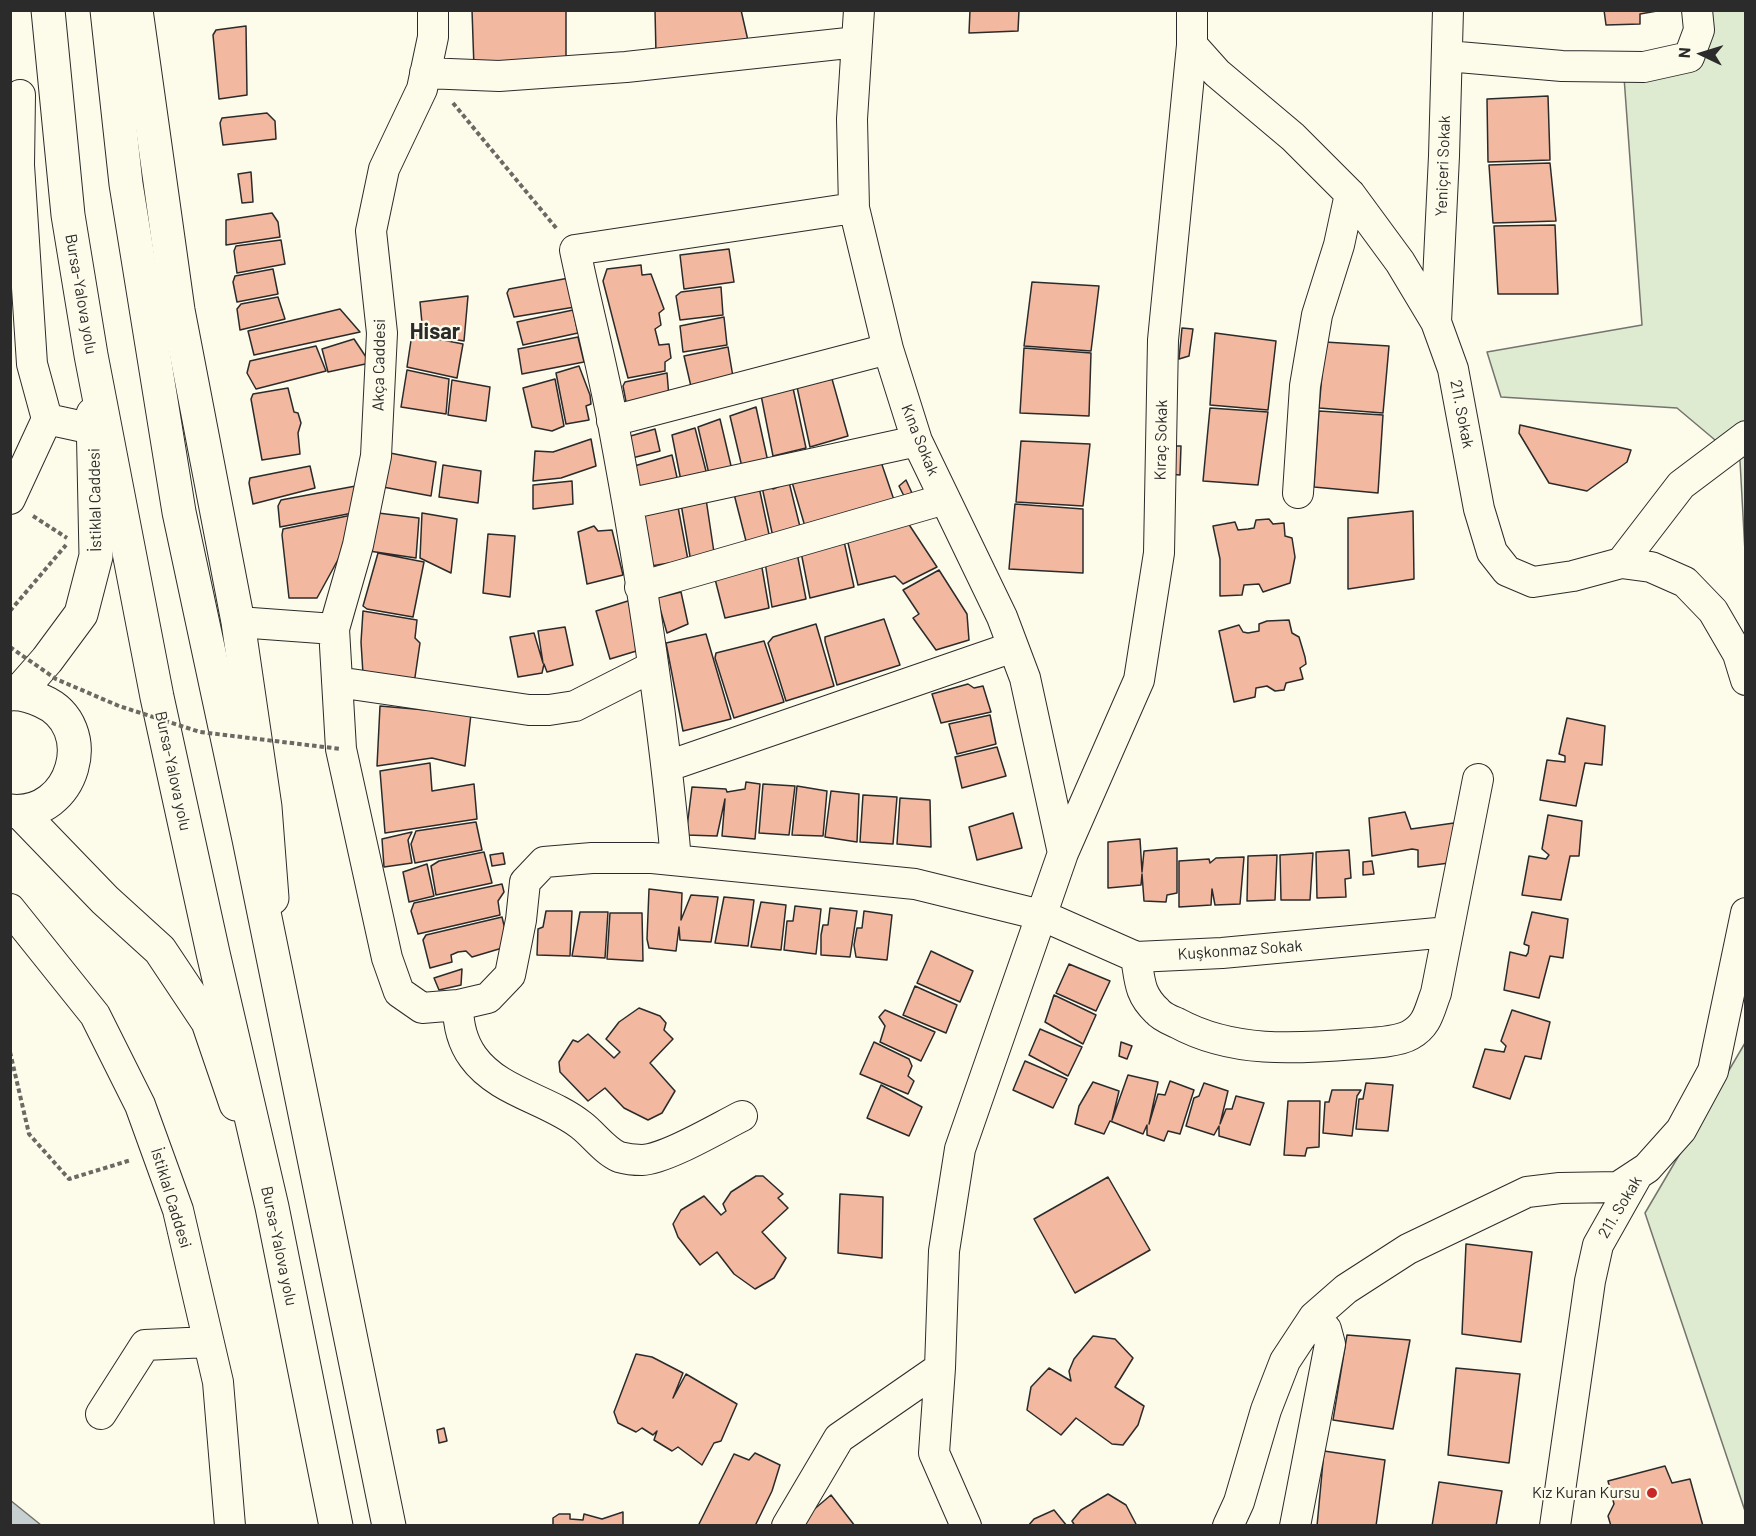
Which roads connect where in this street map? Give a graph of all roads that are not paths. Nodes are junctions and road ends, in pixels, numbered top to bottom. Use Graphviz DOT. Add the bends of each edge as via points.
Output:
graph roads {
  1 [pos="48,10"];
  2 [pos="107,10"];
  3 [pos="136,10"];
  4 [pos="433,10"];
  5 [pos="859,10"];
  6 [pos="1192,10"];
  7 [pos="1448,10"];
  8 [pos="1697,10"];
  9 [pos="857,42"];
  10 [pos="1192,45"];
  11 [pos="1447,56"];
  12 [pos="425,73"];
  13 [pos="15,86"];
  14 [pos="56,92"];
  15 [pos="1350,194"];
  16 [pos="854,208"];
  17 [pos="16,217"];
  18 [pos="1436,322"];
  19 [pos="888,349"];
  20 [pos="24,385"];
  21 [pos="47,418"];
  22 [pos="612,421"];
  23 [pos="101,436"];
  24 [pos="1746,436"];
  25 [pos="917,441"];
  26 [pos="1298,493"];
  27 [pos="945,499"];
  28 [pos="627,504"];
  29 [pos="20,507"];
  30 [pos="1621,563"];
  31 [pos="640,587"];
  32 [pos="238,622"];
  33 [pos="334,629"];
  34 [pos="1013,647"];
  35 [pos="652,667"];
  36 [pos="1746,680"];
  37 [pos="337,682"];
  38 [pos="14,694"];
  39 [pos="668,766"];
  40 [pos="1478,779"];
  41 [pos="15,812"];
  42 [pos="1063,853"];
  43 [pos="676,860"];
  44 [pos="10,909"];
  45 [pos="1746,913"];
  46 [pos="1041,915"];
  47 [pos="1448,932"];
  48 [pos="1136,957"];
  49 [pos="278,981"];
  50 [pos="458,1005"];
  51 [pos="742,1116"];
  52 [pos="1638,1174"];
  53 [pos="272,1207"];
  54 [pos="1314,1317"];
  55 [pos="208,1342"];
  56 [pos="940,1368"];
  57 [pos="101,1414"];
  58 [pos="230,1526"];
  59 [pos="336,1526"];
  60 [pos="389,1526"];
  61 [pos="787,1526"];
  62 [pos="966,1526"];
  63 [pos="1228,1526"];
  64 [pos="1295,1526"];
  65 [pos="1555,1526"];
  1 -- 14 [label="main road, Bursa-Yalova yolu"];
  2 -- 49 [label="main road" via="126,184 179,512"];
  3 -- 32 [label="main road" via="178,310"];
  4 -- 12 [label="street, Akça Caddesi" via="433,37"];
  5 -- 9 [label="street, Kına Sokak"];
  6 -- 10 [label="street, Kıraç Sokak"];
  7 -- 11 [label="street, Yeniçeri Sokak"];
  8 -- 11 [label="street" via="1699,30 1689,57 1644,68"];
  9 -- 12 [label="street" via="626,67 499,76"];
  9 -- 16 [label="street, Kına Sokak" via="852,119"];
  10 -- 15 [label="street, 211. Sokak" via="1217,73 1293,137"];
  10 -- 42 [label="street, Kıraç Sokak" via="1163,340 1159,553 1139,680"];
  11 -- 18 [label="street, Yeniçeri Sokak"];
  12 -- 33 [label="street, Akça Caddesi" via="422,89 384,169 371,231 382,333 376,456 358,545"];
  13 -- 14 [label="street"];
  13 -- 17 [label="street" via="19,165"];
  14 -- 23 [label="main road, Bursa-Yalova yolu" via="68,215"];
  15 -- 18 [label="street, 211. Sokak" via="1400,262"];
  15 -- 26 [label="street" via="1317,315 1305,386"];
  16 -- 19 [label="street, Kına Sokak"];
  16 -- 22 [label="street" via="574,250"];
  17 -- 20 [label="street" via="32,364"];
  18 -- 30 [label="street, 211. Sokak" via="1453,369 1479,509 1492,552 1507,571 1533,582"];
  19 -- 22 [label="street"];
  19 -- 25 [label="street, Kına Sokak"];
  20 -- 21 [label="street"];
  21 -- 23 [label="street"];
  21 -- 29 [label="street"];
  22 -- 28 [label="street"];
  23 -- 38 [label="main road, İstiklal Caddesi" via="96,556 81,614 47,660"];
  23 -- 53 [label="main road, Bursa-Yalova yolu"];
  24 -- 30 [label="street" via="1681,485"];
  25 -- 27 [label="street, Kına Sokak"];
  25 -- 28 [label="street"];
  27 -- 31 [label="street"];
  27 -- 34 [label="street, Kına Sokak"];
  28 -- 31 [label="street"];
  30 -- 36 [label="street, 211. Sokak" via="1651,567 1685,582 1713,610 1738,654"];
  31 -- 35 [label="street"];
  32 -- 33 [label="street"];
  32 -- 49 [label="main road" via="266,807"];
  33 -- 37 [label="street, Akça Caddesi"];
  34 -- 39 [label="street"];
  34 -- 42 [label="street, Kına Sokak" via="1025,678"];
  35 -- 37 [label="street" via="575,706 549,710"];
  35 -- 39 [label="street"];
  37 -- 50 [label="street, Akça Caddesi" via="341,749 387,958 399,992 422,1008"];
  38 -- 41 [label="main road" via="49,704 63,718 72,735 75,755 71,774 61,790 47,803"];
  39 -- 43 [label="street"];
  40 -- 47 [label="street"];
  41 -- 53 [label="main road" via="160,950 208,1022"];
  42 -- 46 [label="street, Kıraç Sokak"];
  43 -- 46 [label="street, Kuşkonmaz Sokak" via="915,884"];
  43 -- 50 [label="street, Kuşkonmaz Sokak" via="592,858 544,862 525,882 510,975 488,998"];
  44 -- 55 [label="street, İstiklal Caddesi" via="95,1015 140,1105 178,1210"];
  45 -- 52 [label="street, 211. Sokak" via="1713,1071 1681,1130"];
  46 -- 48 [label="street, Kuşkonmaz Sokak"];
  46 -- 56 [label="street, Kıraç Sokak" via="960,1149 944,1251"];
  47 -- 48 [label="street, Kuşkonmaz Sokak"];
  47 -- 48 [label="street" via="1436,993 1425,1023 1409,1036 1323,1047 1257,1048 1192,1031 1159,1013 1143,995"];
  49 -- 60 [label="main road"];
  50 -- 51 [label="street" via="466,1046 485,1070 579,1123 617,1156 655,1158"];
  52 -- 54 [label="street" via="1618,1186 1527,1192 1408,1249 1346,1289"];
  52 -- 65 [label="street, 211. Sokak" via="1598,1245"];
  53 -- 59 [label="main road, Bursa-Yalova yolu"];
  54 -- 63 [label="street" via="1285,1361"];
  54 -- 64 [label="street" via="1326,1329 1330,1344"];
  55 -- 57 [label="street" via="145,1345"];
  55 -- 58 [label="street, İstiklal Caddesi" via="218,1382"];
  56 -- 61 [label="street" via="839,1438"];
  56 -- 62 [label="street, Kıraç Sokak" via="934,1453"];
}
